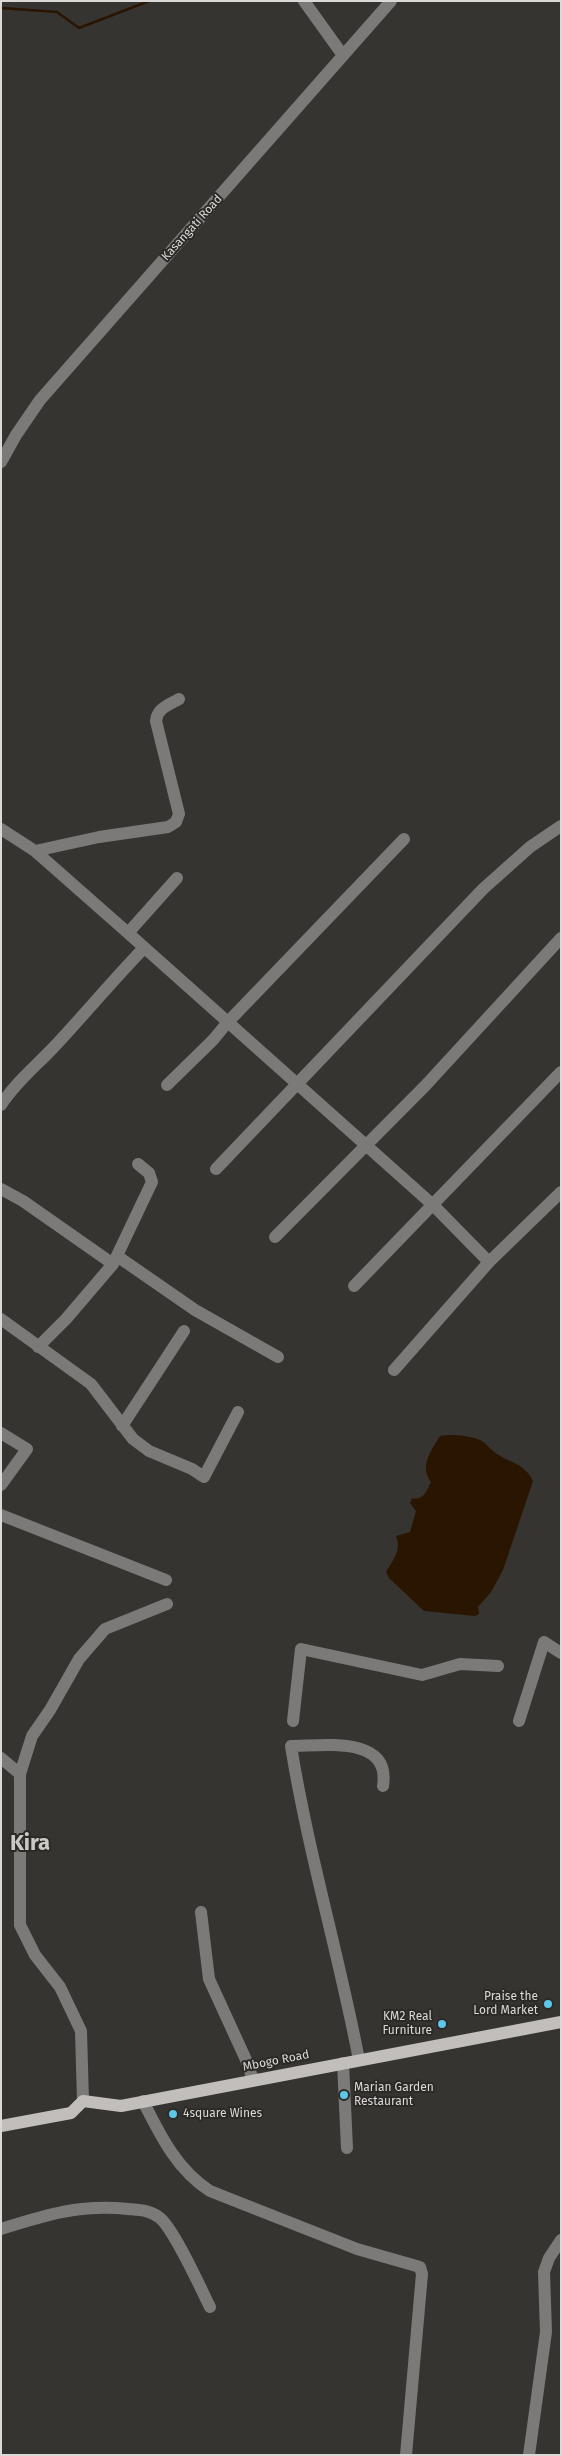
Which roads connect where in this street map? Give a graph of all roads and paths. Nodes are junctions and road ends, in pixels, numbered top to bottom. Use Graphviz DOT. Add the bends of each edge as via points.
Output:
graph roads {
  1 [pos="304,1"];
  2 [pos="391,1"];
  3 [pos="342,54"];
  4 [pos="1,462"];
  5 [pos="179,699"];
  6 [pos="561,826"];
  7 [pos="1,829"];
  8 [pos="404,839"];
  9 [pos="35,851"];
  10 [pos="177,878"];
  11 [pos="128,933"];
  12 [pos="561,938"];
  13 [pos="144,948"];
  14 [pos="227,1023"];
  15 [pos="561,1072"];
  16 [pos="296,1083"];
  17 [pos="168,1085"];
  18 [pos="1,1105"];
  19 [pos="365,1145"];
  20 [pos="138,1164"];
  21 [pos="216,1168"];
  22 [pos="1,1189"];
  23 [pos="561,1192"];
  24 [pos="433,1205"];
  25 [pos="275,1237"];
  26 [pos="115,1260"];
  27 [pos="489,1262"];
  28 [pos="354,1286"];
  29 [pos="1,1319"];
  30 [pos="184,1332"];
  31 [pos="38,1347"];
  32 [pos="278,1356"];
  33 [pos="394,1370"];
  34 [pos="238,1412"];
  35 [pos="122,1426"];
  36 [pos="1,1433"];
  37 [pos="1,1485"];
  38 [pos="1,1515"];
  39 [pos="166,1580"];
  40 [pos="167,1604"];
  41 [pos="561,1653"];
  42 [pos="498,1666"];
  43 [pos="293,1721"];
  44 [pos="519,1721"];
  45 [pos="1,1758"];
  46 [pos="20,1774"];
  47 [pos="384,1786"];
  48 [pos="201,1912"];
  49 [pos="561,2022"];
  50 [pos="359,2060"];
  51 [pos="343,2063"];
  52 [pos="253,2080"];
  53 [pos="83,2101"];
  54 [pos="143,2101"];
  55 [pos="1,2126"];
  56 [pos="347,2148"];
  57 [pos="1,2229"];
  58 [pos="561,2240"];
  59 [pos="210,2307"];
  60 [pos="406,2455"];
  61 [pos="529,2455"];
  1 -- 3 [label="street"];
  2 -- 3 [label="street, Kasangati Road"];
  3 -- 4 [label="street, Kasangati Road" via="40,400"];
  5 -- 9 [label="street" via="162,708 156,716 179,814 176,822 168,827"];
  6 -- 16 [label="street" via="506,867"];
  7 -- 9 [label="street"];
  8 -- 14 [label="street"];
  9 -- 11 [label="street"];
  10 -- 11 [label="street"];
  11 -- 13 [label="street"];
  12 -- 19 [label="street" via="425,1086"];
  13 -- 14 [label="street"];
  13 -- 18 [label="street" via="13,1086"];
  14 -- 16 [label="street"];
  14 -- 17 [label="street"];
  15 -- 24 [label="street"];
  16 -- 19 [label="street"];
  16 -- 21 [label="street"];
  19 -- 24 [label="street"];
  19 -- 25 [label="street"];
  20 -- 26 [label="street" via="149,1173 152,1182"];
  22 -- 26 [label="street"];
  23 -- 27 [label="street"];
  24 -- 27 [label="street"];
  24 -- 28 [label="street"];
  26 -- 31 [label="street"];
  26 -- 32 [label="street" via="194,1310"];
  27 -- 33 [label="street"];
  29 -- 31 [label="street"];
  30 -- 35 [label="street"];
  31 -- 35 [label="street" via="91,1384"];
  34 -- 35 [label="street" via="204,1477 149,1451 132,1439"];
  36 -- 37 [label="street" via="27,1448"];
  38 -- 39 [label="street"];
  40 -- 46 [label="street" via="105,1629 79,1659 32,1736"];
  41 -- 44 [label="street" via="544,1642"];
  42 -- 43 [label="street" via="460,1664 422,1675 301,1650"];
  45 -- 46 [label="street"];
  46 -- 53 [label="street" via="20,1925 34,1955 60,1987 81,2031"];
  47 -- 50 [label="street" via="382,1765 365,1750 354,1746 291,1746 300,1803 338,1955"];
  48 -- 52 [label="street" via="209,1979"];
  49 -- 50 [label="main road, Mbogo Road"];
  50 -- 51 [label="main road, Mbogo Road"];
  51 -- 52 [label="main road, Mbogo Road"];
  51 -- 56 [label="street"];
  52 -- 54 [label="main road, Mbogo Road"];
  53 -- 54 [label="main road, Mbogo Road" via="121,2106"];
  53 -- 55 [label="main road" via="71,2113"];
  54 -- 60 [label="street" via="179,2163 210,2191 357,2249 420,2267 422,2274"];
  57 -- 59 [label="street" via="75,2208 114,2207 152,2213 169,2230"];
  58 -- 61 [label="street" via="544,2272 546,2332"];
}
